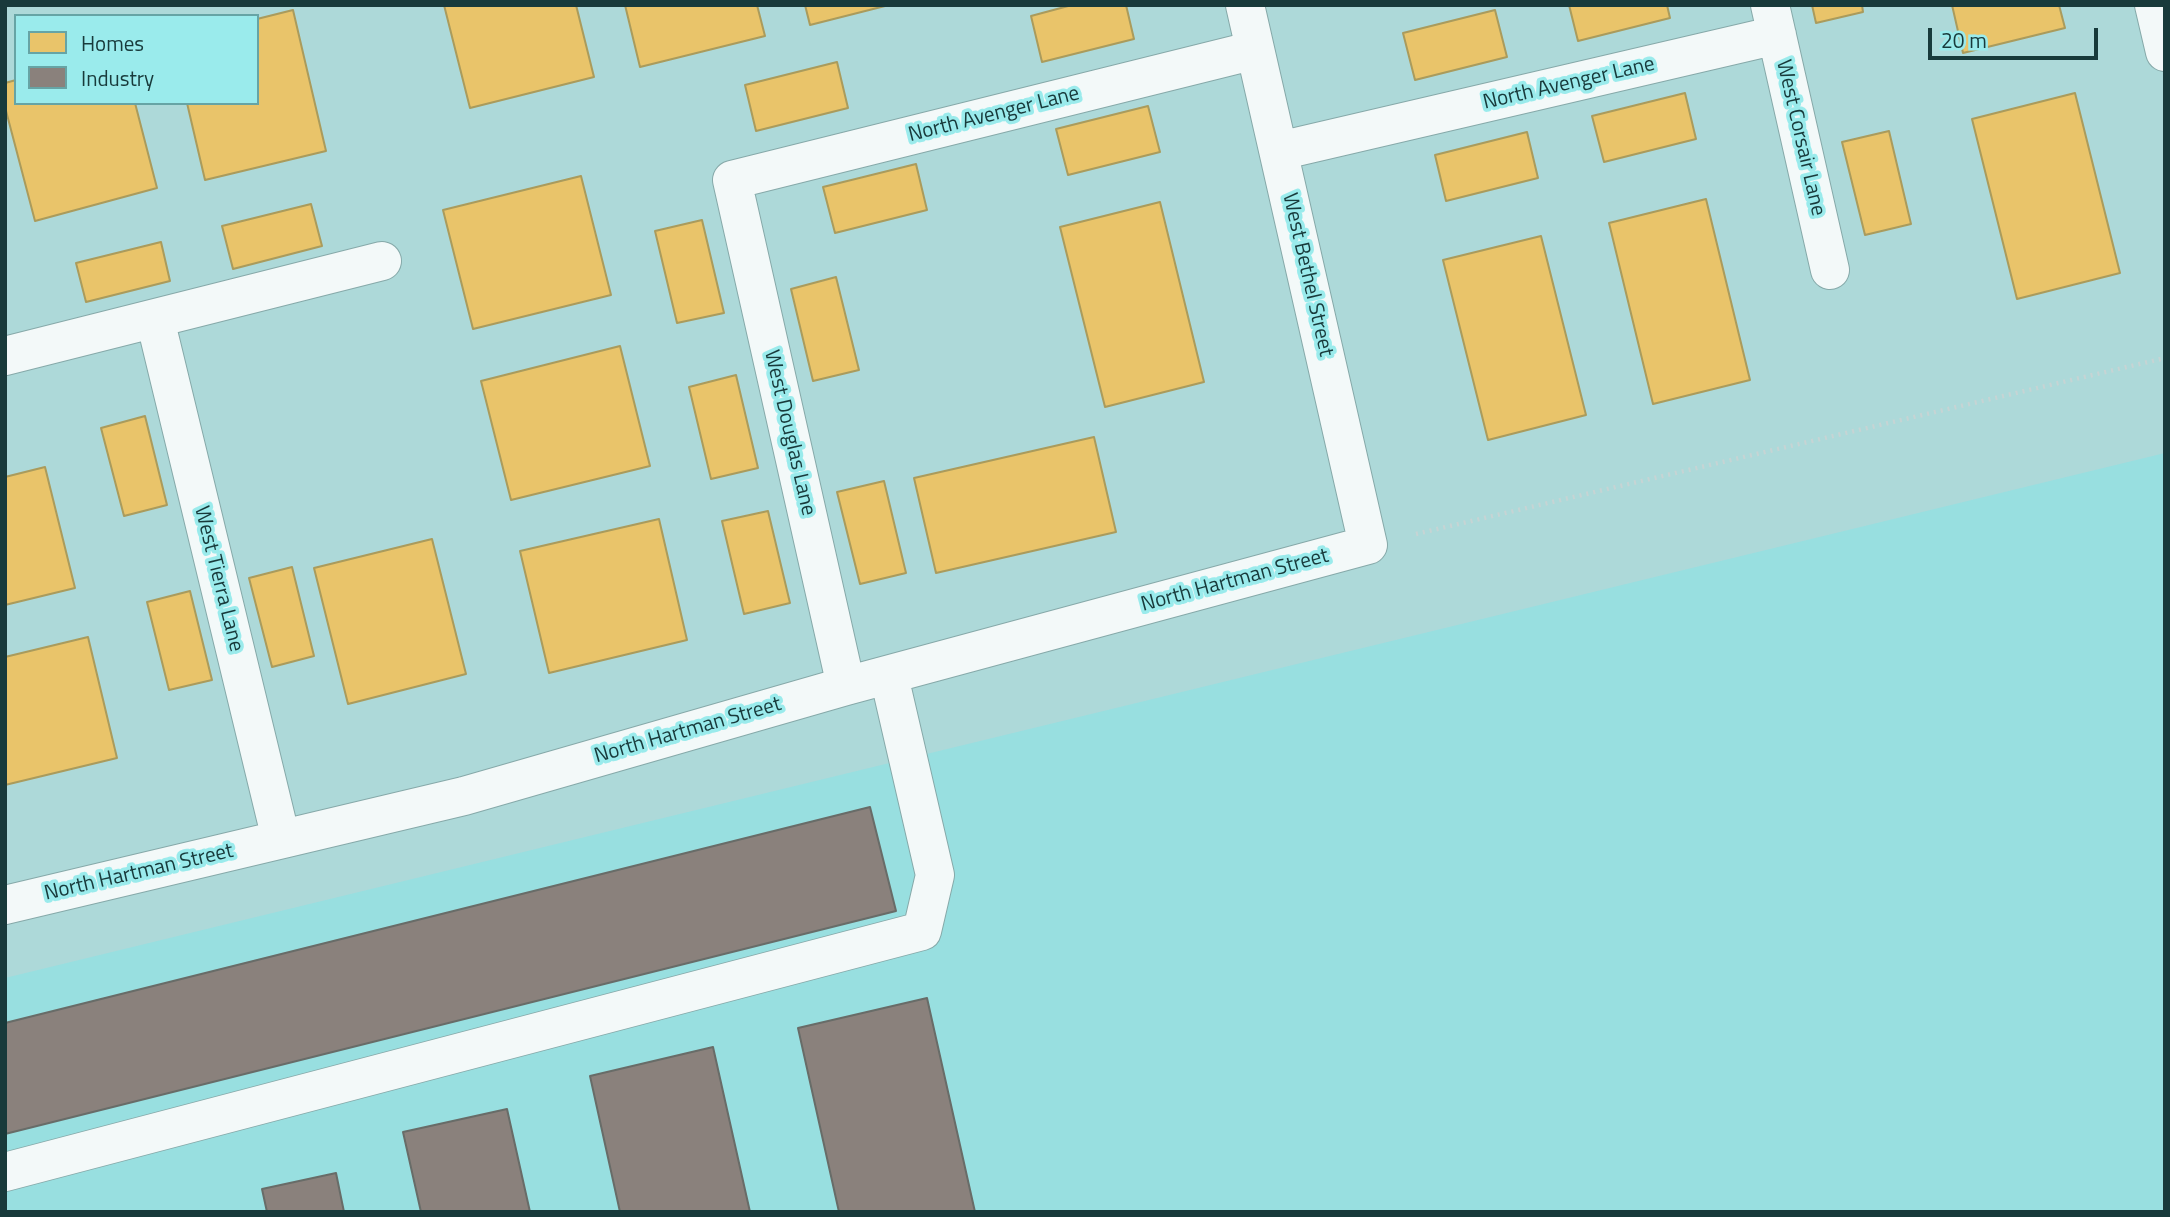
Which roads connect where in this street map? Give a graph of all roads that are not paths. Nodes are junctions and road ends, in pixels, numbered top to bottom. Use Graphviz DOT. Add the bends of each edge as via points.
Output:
graph roads {
  1 [pos="1245,5"];
  2 [pos="2154,5"];
  3 [pos="1774,20"];
  4 [pos="1255,50"];
  5 [pos="2165,52"];
  6 [pos="1279,151"];
  7 [pos="732,180"];
  8 [pos="382,261"];
  9 [pos="1830,270"];
  10 [pos="155,318"];
  11 [pos="5,356"];
  12 [pos="1368,545"];
  13 [pos="889,676"];
  14 [pos="846,686"];
  15 [pos="281,839"];
  16 [pos="5,905"];
  17 [pos="5,1172"];
  1 -- 4 [label="street, West Bethel Street"];
  2 -- 5 [label="street"];
  3 -- 6 [label="street, North Avenger Lane"];
  3 -- 9 [label="street, West Corsair Lane"];
  4 -- 6 [label="street, West Bethel Street"];
  4 -- 7 [label="street, North Avenger Lane"];
  6 -- 12 [label="street, West Bethel Street"];
  7 -- 14 [label="street, West Douglas Lane"];
  8 -- 10 [label="street"];
  10 -- 11 [label="street"];
  10 -- 15 [label="street, West Tierra Lane"];
  12 -- 13 [label="street, North Hartman Street"];
  13 -- 14 [label="street, North Hartman Street"];
  13 -- 17 [label="street" via="935,875 922,931"];
  14 -- 15 [label="street, North Hartman Street" via="464,796"];
  15 -- 16 [label="street, North Hartman Street"];
}
